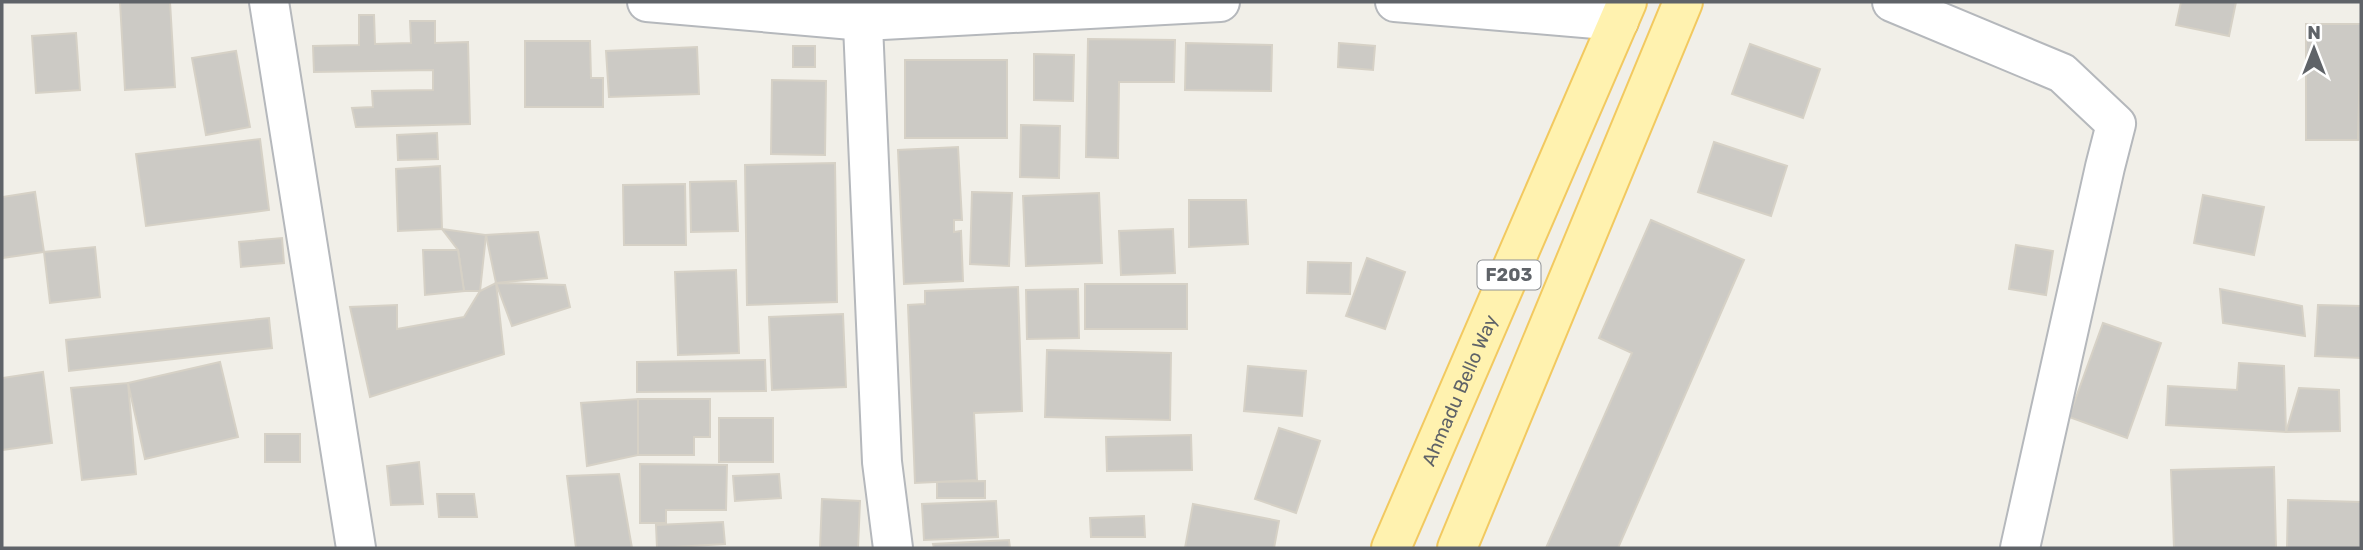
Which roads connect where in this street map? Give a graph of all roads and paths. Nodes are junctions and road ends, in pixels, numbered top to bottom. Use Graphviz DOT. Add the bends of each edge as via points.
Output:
graph roads {
  1 [pos="269,2"];
  2 [pos="647,2"];
  3 [pos="1220,2"];
  4 [pos="1395,2"];
  5 [pos="1683,2"];
  6 [pos="1892,2"];
  7 [pos="863,11"];
  8 [pos="1623,12"];
  9 [pos="356,548"];
  10 [pos="893,548"];
  11 [pos="1391,548"];
  12 [pos="1457,548"];
  13 [pos="2020,548"];
  1 -- 9 [label="street"];
  2 -- 7 [label="street"];
  3 -- 7 [label="street"];
  4 -- 8 [label="street"];
  5 -- 12 [label="main road, F203"];
  6 -- 13 [label="street" via="2063,73 2116,124"];
  7 -- 10 [label="street" via="883,462"];
  8 -- 11 [label="main road, Ahmadu Bello Way / F203"];
}
